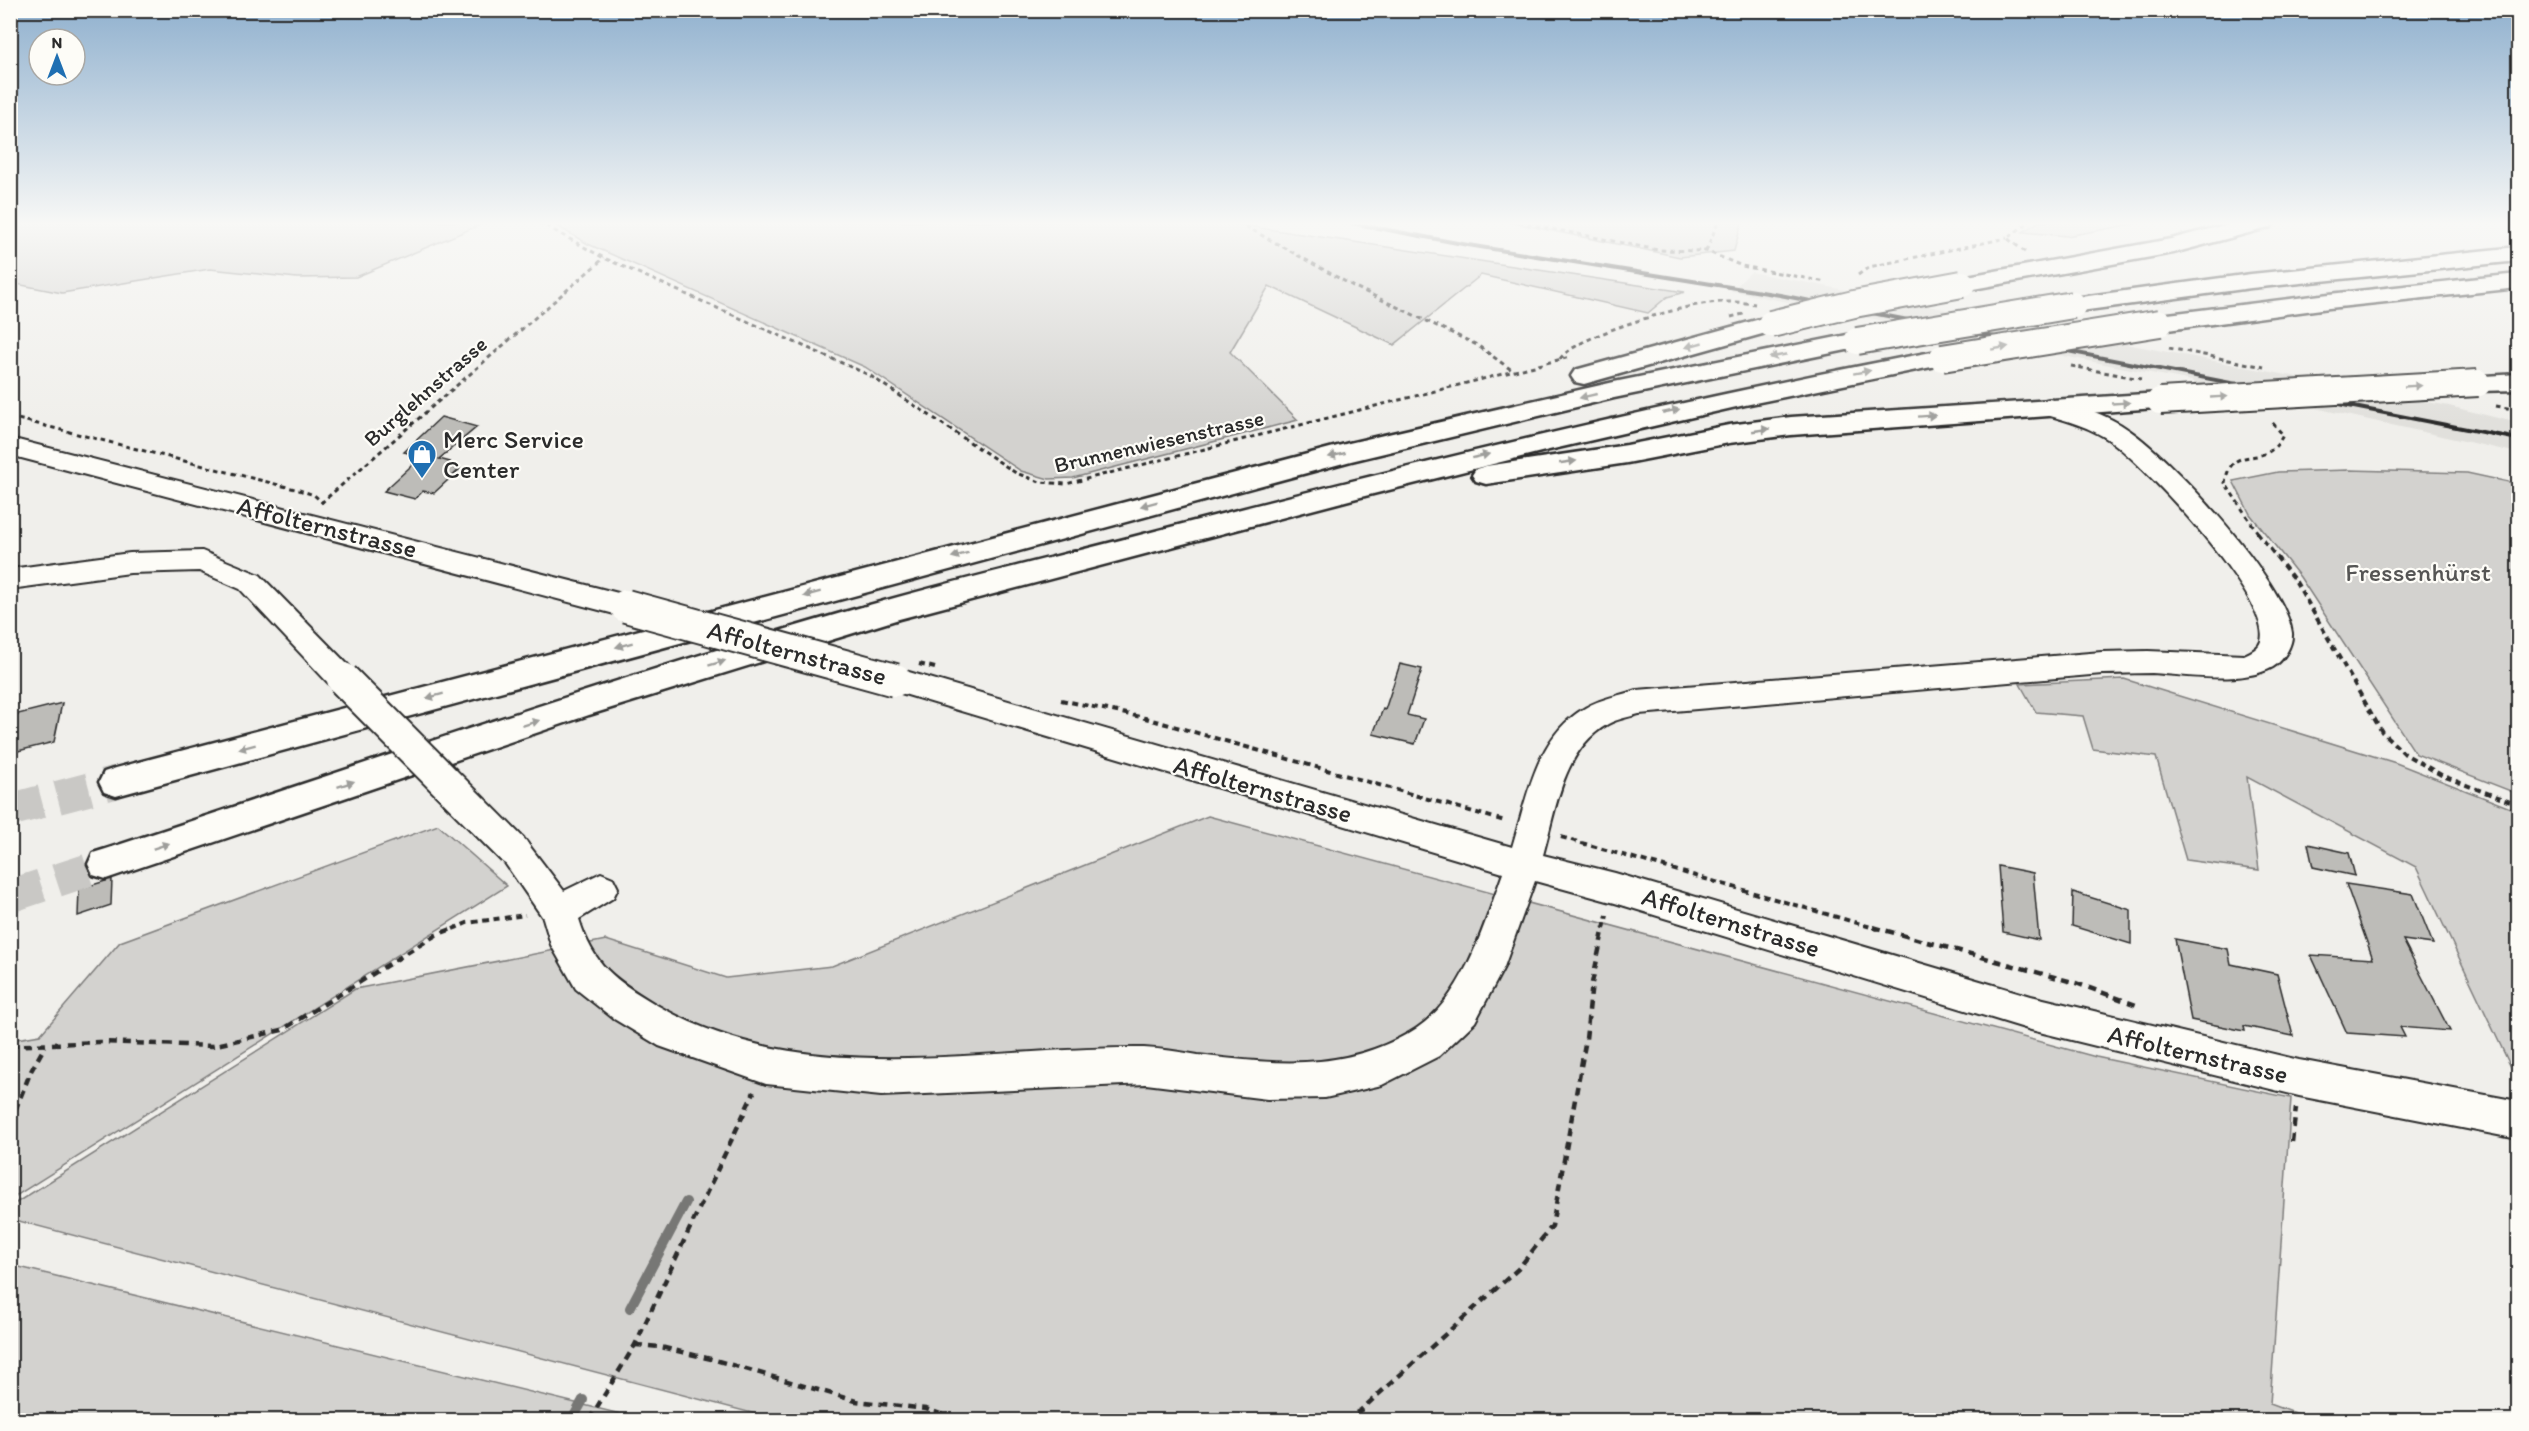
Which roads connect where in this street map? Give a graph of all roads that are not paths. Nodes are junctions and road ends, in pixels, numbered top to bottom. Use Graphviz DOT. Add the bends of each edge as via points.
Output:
graph roads {
  1 [pos="1936,289"];
  2 [pos="2199,289"];
  3 [pos="2444,289"];
  4 [pos="2518,382"];
  5 [pos="2049,407"];
  6 [pos="1394,441"];
  7 [pos="10,446"];
  8 [pos="1161,539"];
  9 [pos="10,579"];
  10 [pos="116,782"];
  11 [pos="1528,846"];
  12 [pos="106,864"];
  13 [pos="601,888"];
  14 [pos="558,912"];
  15 [pos="2518,1120"];
  1 -- 6 [label="highway, one-way, bridge" via="1771,324 1508,397"];
  2 -- 6 [label="highway, one-way, bridge" via="1857,341 1614,390"];
  8 -- 3 [label="highway, one-way, bridge" via="1627,421 1786,387 1942,358 2161,335 2310,303"];
  5 -- 4 [label="highway, one-way, bridge" via="2483,394"];
  8 -- 5 [label="highway, one-way" via="1251,527 1372,497 1500,472 1627,454 1729,434"];
  5 -- 11 [label="street" via="2104,426 2122,437 2186,497 2220,537 2271,611 2277,634 2272,653 2260,662 2244,666 2102,663 1637,702 1596,717 1569,739 1553,764"];
  6 -- 10 [label="highway, one-way"];
  7 -- 11 [label="street, Affolternstrasse, bridge" via="895,680 1473,851"];
  12 -- 8 [label="highway, one-way" via="851,621"];
  9 -- 14 [label="street, bridge" via="130,562 202,561 250,582 513,850"];
  11 -- 14 [label="street" via="1486,967 1462,1010 1426,1044 1382,1067 1325,1080 1266,1081 1146,1066 881,1078 766,1066 672,1034 627,1007 589,978 569,945"];
  11 -- 15 [label="street, Affolternstrasse" via="1615,888 2031,1013 2299,1078"];
  13 -- 14 [label="street"];
}
